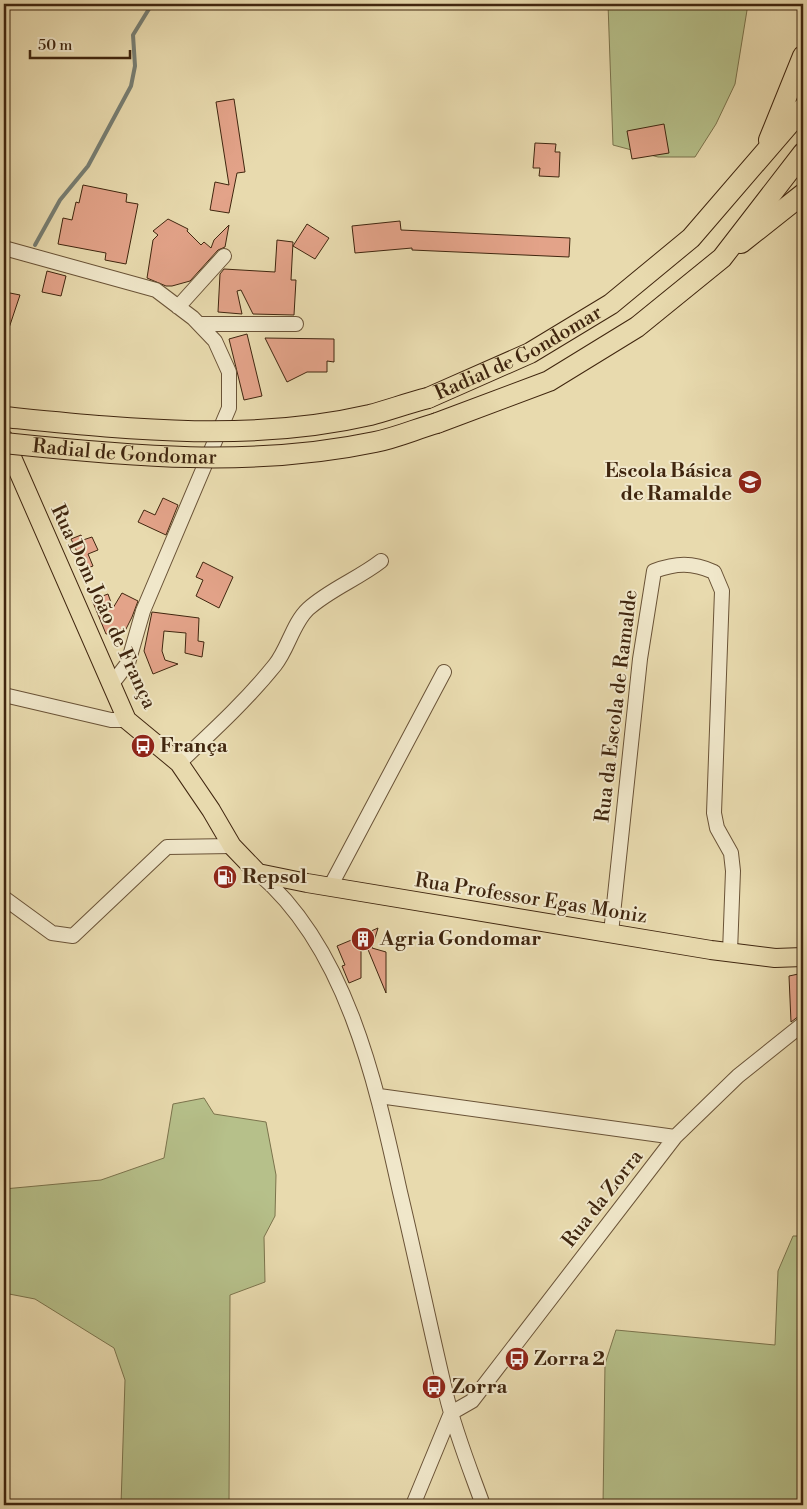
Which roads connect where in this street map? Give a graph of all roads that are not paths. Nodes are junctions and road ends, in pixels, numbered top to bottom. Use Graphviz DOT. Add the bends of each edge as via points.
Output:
graph roads {
  1 [pos="803,56"];
  2 [pos="803,108"];
  3 [pos="803,153"];
  4 [pos="759,162"];
  5 [pos="803,194"];
  6 [pos="4,248"];
  7 [pos="224,256"];
  8 [pos="722,258"];
  9 [pos="178,307"];
  10 [pos="199,324"];
  11 [pos="296,324"];
  12 [pos="4,417"];
  13 [pos="4,439"];
  14 [pos="4,443"];
  15 [pos="381,561"];
  16 [pos="444,672"];
  17 [pos="111,685"];
  18 [pos="4,695"];
  19 [pos="127,720"];
  20 [pos="179,763"];
  21 [pos="232,846"];
  22 [pos="258,873"];
  23 [pos="330,887"];
  24 [pos="4,898"];
  25 [pos="611,933"];
  26 [pos="730,952"];
  27 [pos="801,957"];
  28 [pos="803,1024"];
  29 [pos="379,1096"];
  30 [pos="676,1137"];
  31 [pos="451,1413"];
  32 [pos="413,1505"];
  33 [pos="483,1505"];
  1 -- 4 [label="highway"];
  2 -- 4 [label="highway, Radial de Gondomar"];
  3 -- 8 [label="highway, Radial de Gondomar"];
  4 -- 12 [label="highway, Radial de Gondomar, bridge" via="691,238 611,304 530,353 428,398 370,415 261,430 203,432 103,427"];
  5 -- 8 [label="highway"];
  6 -- 9 [label="street" via="156,290"];
  7 -- 9 [label="street"];
  8 -- 14 [label="highway, Radial de Gondomar, bridge" via="637,327 549,382 376,442 264,457 203,459 103,454"];
  9 -- 10 [label="street"];
  10 -- 11 [label="street"];
  10 -- 17 [label="street" via="215,341 229,372 229,408 142,612 128,662"];
  13 -- 17 [label="main road, Rua Dom João de França"];
  15 -- 20 [label="street" via="306,610 276,663 238,708"];
  16 -- 23 [label="street"];
  17 -- 19 [label="main road, Rua Dom João de França"];
  18 -- 19 [label="street" via="111,720"];
  19 -- 20 [label="main road, Rua Dom João de França"];
  20 -- 21 [label="main road, Rua Dom João de França"];
  21 -- 22 [label="main road, Rua Dom João de França"];
  21 -- 24 [label="street" via="167,847 73,936 52,933"];
  22 -- 23 [label="main road, Rua Professor Egas Moniz"];
  22 -- 29 [label="street" via="288,903 327,962"];
  23 -- 25 [label="main road, Rua Professor Egas Moniz"];
  25 -- 26 [label="main road, Rua Professor Egas Moniz"];
  25 -- 26 [label="street, Rua da Escola de Ramalde" via="640,659 654,571 673,564 697,564 714,572 722,591 714,813 717,828 731,853 733,870"];
  26 -- 27 [label="main road, Rua Professor Egas Moniz" via="776,958"];
  28 -- 30 [label="street, Rua da Zorra" via="738,1076"];
  29 -- 30 [label="street"];
  29 -- 31 [label="street"];
  30 -- 31 [label="street, Rua da Zorra" via="472,1401"];
  31 -- 32 [label="street"];
  31 -- 33 [label="street"];
}
